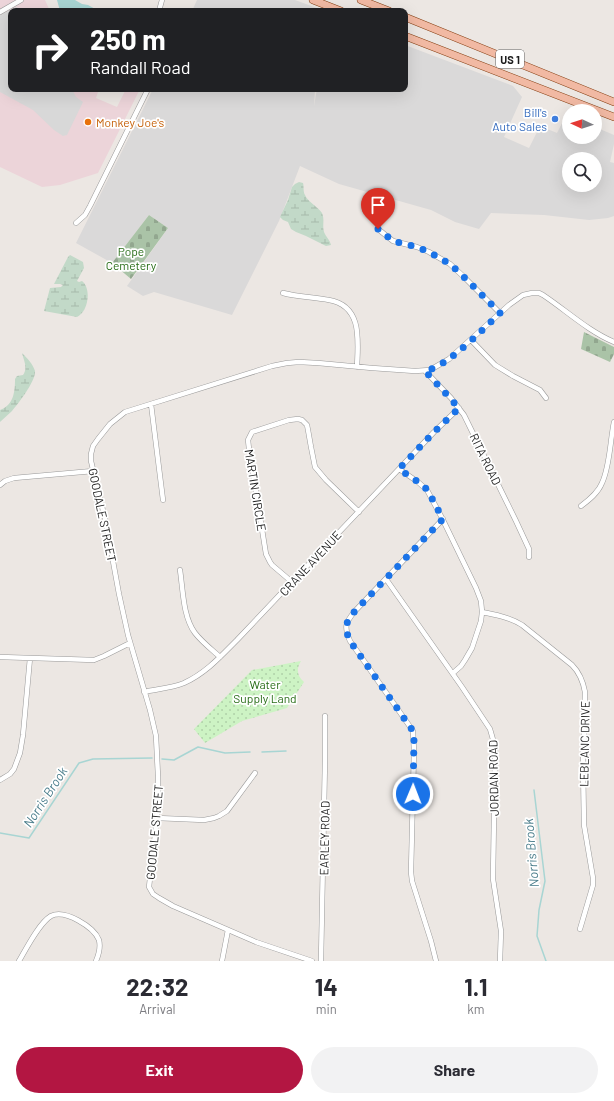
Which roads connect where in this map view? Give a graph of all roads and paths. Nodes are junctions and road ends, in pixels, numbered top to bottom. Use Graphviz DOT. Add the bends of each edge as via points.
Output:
graph roads {
  1 [pos="21,0"];
  2 [pos="313,0"];
  3 [pos="361,0"];
  4 [pos="333,8"];
  5 [pos="381,8"];
  6 [pos="0,12"];
  7 [pos="408,19"];
  8 [pos="408,37"];
  9 [pos="147,92"];
  10 [pos="614,102"];
  11 [pos="614,117"];
  12 [pos="76,224"];
  13 [pos="378,229"];
  14 [pos="283,293"];
  15 [pos="500,313"];
  16 [pos="471,340"];
  17 [pos="614,342"];
  18 [pos="357,367"];
  19 [pos="425,371"];
  20 [pos="546,398"];
  21 [pos="151,404"];
  22 [pos="459,408"];
  23 [pos="614,422"];
  24 [pos="612,453"];
  25 [pos="399,469"];
  26 [pos="93,471"];
  27 [pos="0,484"];
  28 [pos="163,500"];
  29 [pos="582,506"];
  30 [pos="359,512"];
  31 [pos="443,519"];
  32 [pos="529,557"];
  33 [pos="180,570"];
  34 [pos="386,579"];
  35 [pos="292,582"];
  36 [pos="482,612"];
  37 [pos="130,643"];
  38 [pos="0,657"];
  39 [pos="220,657"];
  40 [pos="30,658"];
  41 [pos="452,673"];
  42 [pos="144,692"];
  43 [pos="325,716"];
  44 [pos="255,773"];
  45 [pos="0,780"];
  46 [pos="157,818"];
  47 [pos="580,929"];
  48 [pos="228,930"];
  49 [pos="19,961"];
  50 [pos="96,961"];
  51 [pos="222,961"];
  52 [pos="312,961"];
  53 [pos="321,961"];
  54 [pos="436,961"];
  55 [pos="500,961"];
  1 -- 6 [label="street"];
  2 -- 4 [label="main road"];
  3 -- 5 [label="main road"];
  7 -- 10 [label="main road, US 1"];
  8 -- 11 [label="main road, US 1"];
  9 -- 12 [label="street" via="90,206"];
  13 -- 15 [label="street" via="393,241 417,247 450,264"];
  14 -- 18 [label="street" via="334,301 348,310 354,317 357,328"];
  15 -- 16 [label="street, GOODALE STREET"];
  15 -- 17 [label="street, GOODALE STREET" via="523,295 539,293 596,333"];
  16 -- 19 [label="street, GOODALE STREET" via="449,359"];
  16 -- 20 [label="street" via="495,365 540,390"];
  18 -- 19 [label="street, GOODALE STREET"];
  18 -- 21 [label="street, GOODALE STREET" via="318,362 286,363"];
  19 -- 22 [label="street, RITA ROAD"];
  21 -- 26 [label="street, GOODALE STREET" via="125,412 102,433 91,454"];
  21 -- 28 [label="street"];
  22 -- 25 [label="street, CRANE AVENUE"];
  22 -- 32 [label="street, RITA ROAD" via="516,520 529,549"];
  23 -- 24 [label="street"];
  24 -- 29 [label="street" via="602,484"];
  25 -- 30 [label="street, CRANE AVENUE"];
  25 -- 31 [label="street" via="424,486"];
  26 -- 27 [label="street" via="14,478"];
  26 -- 37 [label="street, GOODALE STREET"];
  30 -- 35 [label="street, CRANE AVENUE"];
  30 -- 35 [label="street, MARTIN CIRCLE" via="315,467 307,425 302,420 289,420 252,432 248,440 249,449 266,554 272,565"];
  31 -- 34 [label="street"];
  31 -- 36 [label="street" via="482,601"];
  33 -- 39 [label="street" via="189,622 200,639"];
  34 -- 41 [label="street, JORDAN ROAD"];
  34 -- 54 [label="street" via="349,618 346,632 413,731 411,872"];
  35 -- 39 [label="street, CRANE AVENUE"];
  36 -- 41 [label="street" via="469,654 461,666"];
  36 -- 47 [label="street, LEBLANC DRIVE" via="502,616 522,625 572,665 584,683 584,825 593,885"];
  37 -- 40 [label="street" via="94,660"];
  37 -- 42 [label="street, GOODALE STREET"];
  38 -- 40 [label="street"];
  39 -- 42 [label="street, CRANE AVENUE" via="205,671 184,683"];
  40 -- 45 [label="street" via="20,753 14,769"];
  41 -- 55 [label="street, JORDAN ROAD" via="490,729 494,743 493,879 501,931"];
  42 -- 46 [label="street, GOODALE STREET" via="156,736"];
  43 -- 53 [label="street, EARLEY ROAD"];
  44 -- 46 [label="street" via="227,811 219,816 204,820"];
  46 -- 48 [label="street, GOODALE STREET" via="149,882 153,894 173,906"];
  48 -- 51 [label="street"];
  48 -- 52 [label="street, GOODALE STREET"];
  49 -- 50 [label="street" via="45,920 52,916 68,915 94,932 100,947"];
}
